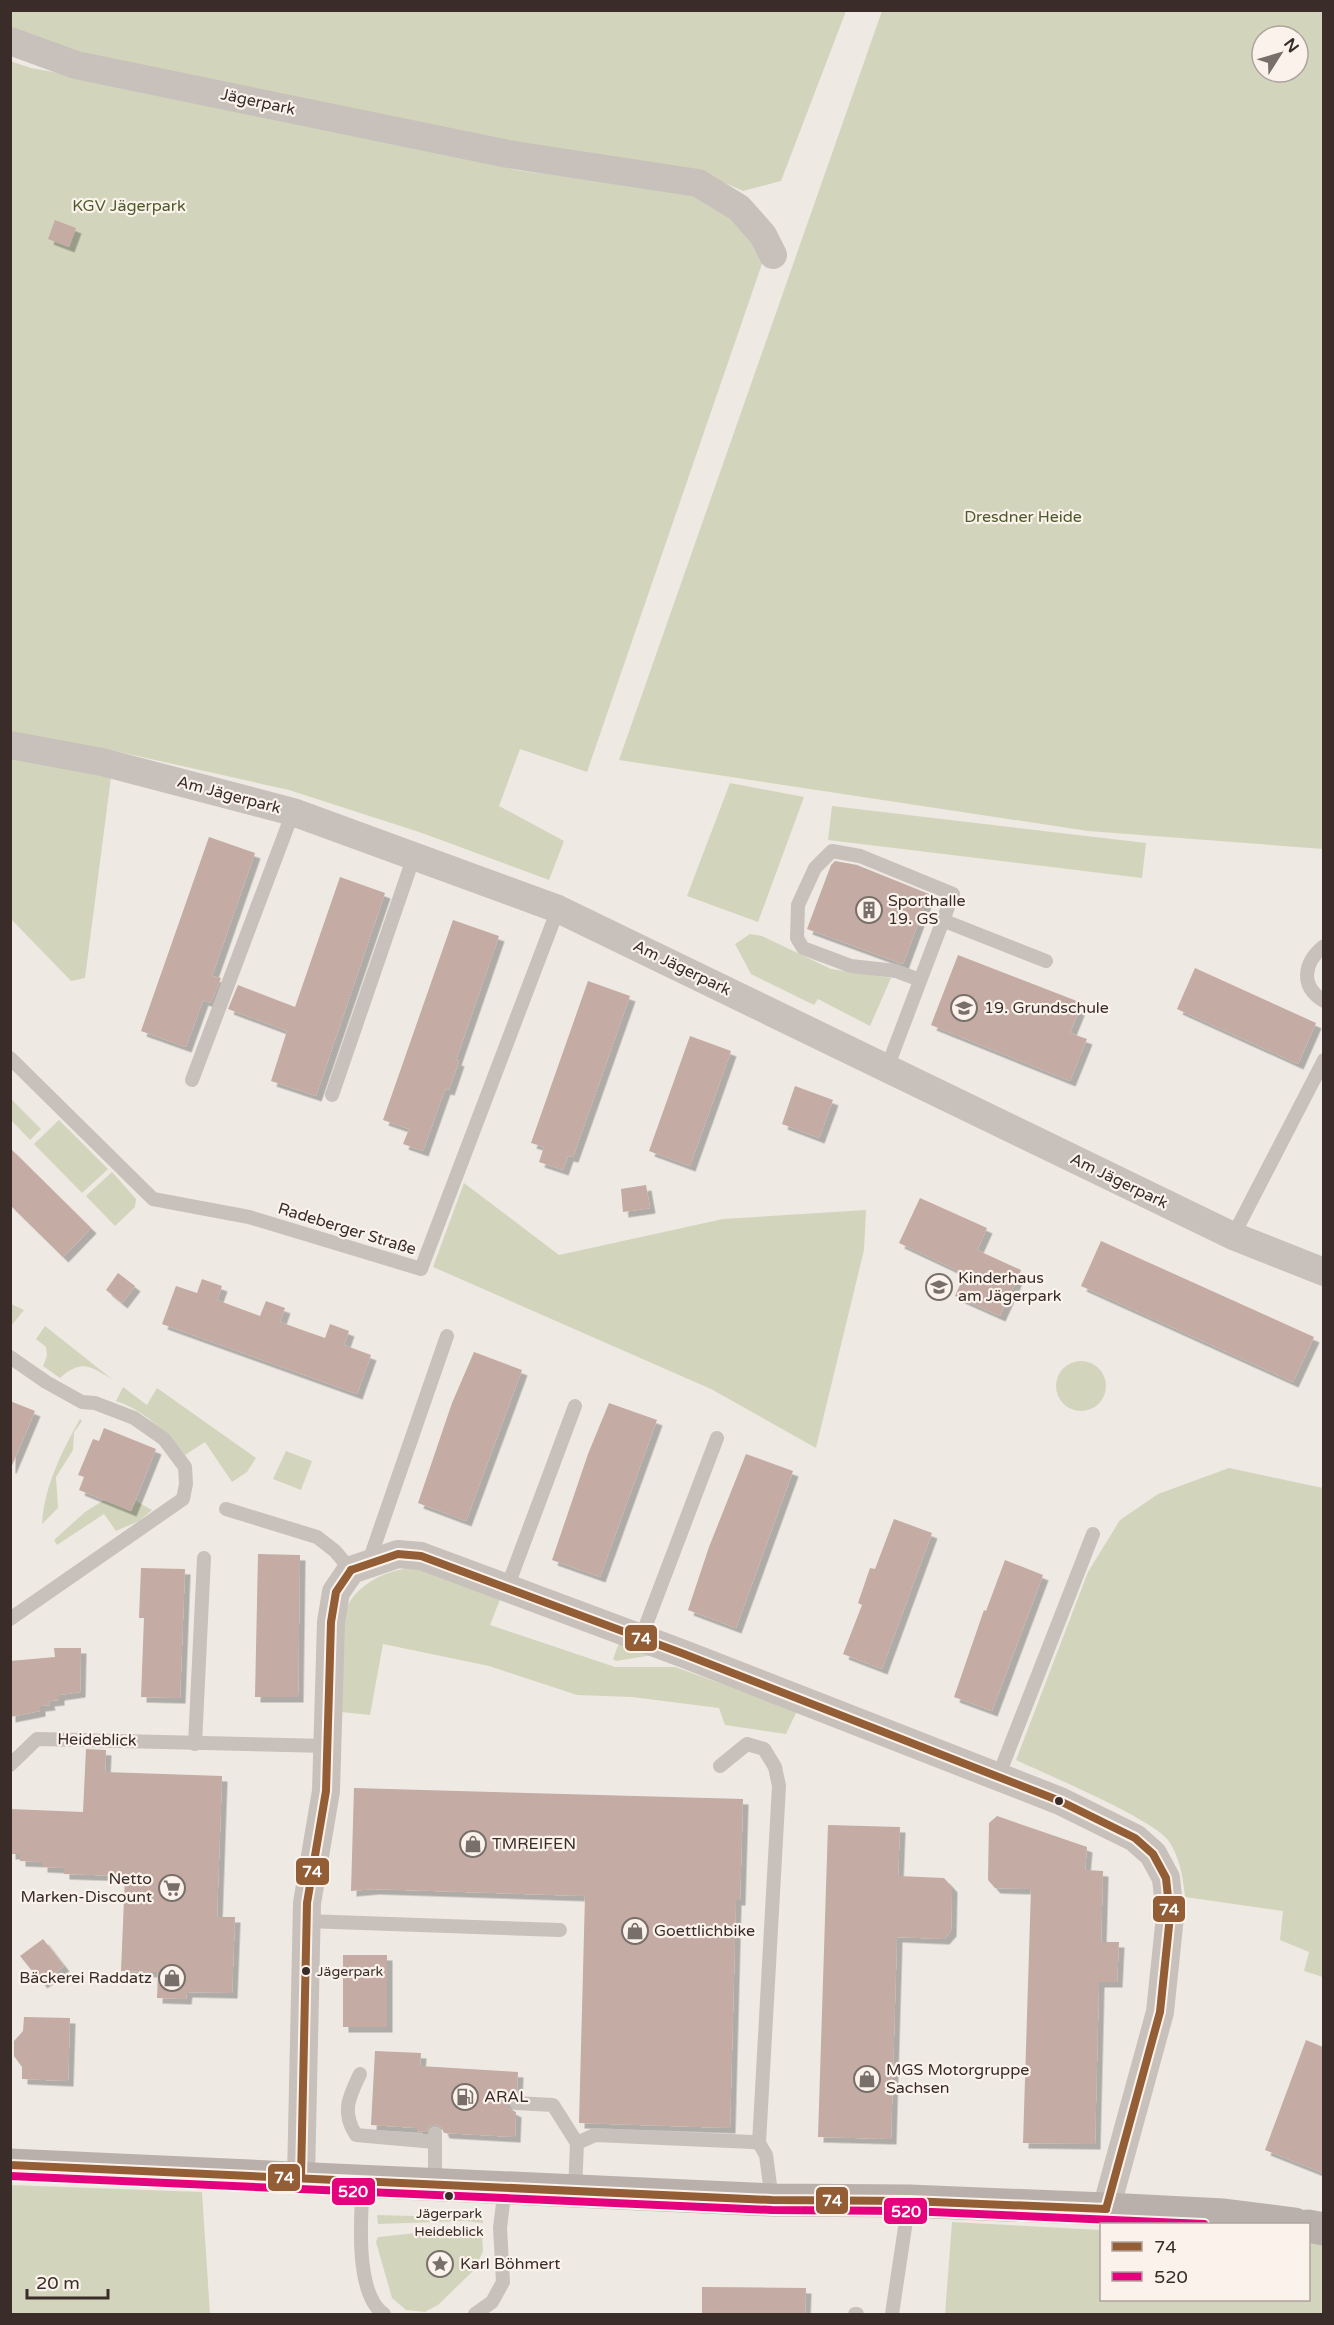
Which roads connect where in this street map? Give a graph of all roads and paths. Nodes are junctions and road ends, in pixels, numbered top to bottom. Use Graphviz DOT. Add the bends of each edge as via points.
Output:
graph roads {
  1 [pos="10,41"];
  2 [pos="773,255"];
  3 [pos="10,745"];
  4 [pos="293,812"];
  5 [pos="414,856"];
  6 [pos="558,909"];
  7 [pos="942,920"];
  8 [pos="1323,945"];
  9 [pos="1046,961"];
  10 [pos="920,980"];
  11 [pos="1323,1001"];
  12 [pos="10,1058"];
  13 [pos="1323,1060"];
  14 [pos="887,1068"];
  15 [pos="192,1080"];
  16 [pos="332,1095"];
  17 [pos="1233,1236"];
  18 [pos="1323,1272"];
  19 [pos="447,1336"];
  20 [pos="10,1357"];
  21 [pos="575,1406"];
  22 [pos="717,1438"];
  23 [pos="226,1509"];
  24 [pos="1093,1534"];
  25 [pos="204,1558"];
  26 [pos="359,1567"];
  27 [pos="507,1588"];
  28 [pos="10,1618"];
  29 [pos="641,1638"];
  30 [pos="195,1744"];
  31 [pos="327,1746"];
  32 [pos="10,1765"];
  33 [pos="720,1766"];
  34 [pos="998,1777"];
  35 [pos="306,1921"];
  36 [pos="560,1930"];
  37 [pos="360,2074"];
  38 [pos="516,2103"];
  39 [pos="759,2143"];
  40 [pos="577,2144"];
  41 [pos="10,2165"];
  42 [pos="301,2178"];
  43 [pos="363,2181"];
  44 [pos="435,2184"];
  45 [pos="505,2187"];
  46 [pos="575,2191"];
  47 [pos="772,2200"];
  48 [pos="909,2201"];
  49 [pos="1106,2209"];
  50 [pos="1287,2223"];
  51 [pos="384,2314"];
  52 [pos="475,2314"];
  53 [pos="892,2314"];
  1 -- 2 [label="street, Jägerpark" via="76,65 508,154 698,183 739,208"];
  3 -- 4 [label="street, Am Jägerpark" via="102,762"];
  4 -- 5 [label="street, Am Jägerpark"];
  4 -- 15 [label="lane"];
  5 -- 6 [label="street, Am Jägerpark"];
  5 -- 16 [label="lane"];
  6 -- 12 [label="lane, Radeberger Straße" via="421,1269 249,1217 153,1199"];
  6 -- 14 [label="street, Am Jägerpark"];
  7 -- 9 [label="lane"];
  7 -- 10 [label="lane"];
  7 -- 10 [label="lane" via="953,894 839,850 832,851 815,868 798,905 797,938 803,948 851,966 896,971"];
  8 -- 11 [label="lane" via="1305,970 1309,988"];
  10 -- 14 [label="lane"];
  13 -- 17 [label="lane"];
  14 -- 17 [label="street, Am Jägerpark"];
  17 -- 18 [label="street, Am Jägerpark"];
  19 -- 26 [label="lane"];
  20 -- 28 [label="lane" via="73,1397 134,1418 164,1439 185,1467 186,1484 183,1499"];
  21 -- 27 [label="lane"];
  22 -- 29 [label="lane"];
  23 -- 26 [label="lane" via="317,1538"];
  24 -- 34 [label="lane"];
  25 -- 30 [label="lane"];
  26 -- 27 [label="street" via="398,1554 421,1556"];
  26 -- 31 [label="street" via="336,1592 331,1622"];
  27 -- 29 [label="street"];
  29 -- 34 [label="street"];
  30 -- 31 [label="lane, Heideblick"];
  30 -- 32 [label="lane, Heideblick" via="37,1739"];
  31 -- 35 [label="street" via="326,1791"];
  33 -- 39 [label="lane" via="747,1744 764,1749 775,1767 779,1786"];
  34 -- 49 [label="street" via="1135,1838 1153,1854 1166,1878 1170,1916 1160,2012"];
  35 -- 36 [label="lane"];
  35 -- 42 [label="street"];
  37 -- 44 [label="lane" via="346,2104 349,2124 356,2135 435,2137"];
  38 -- 40 [label="lane" via="553,2105"];
  39 -- 40 [label="lane" via="595,2135"];
  39 -- 47 [label="lane" via="766,2155"];
  40 -- 46 [label="lane"];
  41 -- 42 [label="main road"];
  42 -- 43 [label="main road"];
  43 -- 44 [label="main road"];
  43 -- 51 [label="lane" via="360,2231 368,2291"];
  44 -- 45 [label="main road"];
  45 -- 46 [label="main road"];
  45 -- 52 [label="lane" via="500,2228 503,2282 492,2301"];
  46 -- 47 [label="main road"];
  47 -- 48 [label="main road"];
  48 -- 49 [label="main road"];
  48 -- 53 [label="lane"];
  49 -- 50 [label="main road" via="1224,2215"];
}
